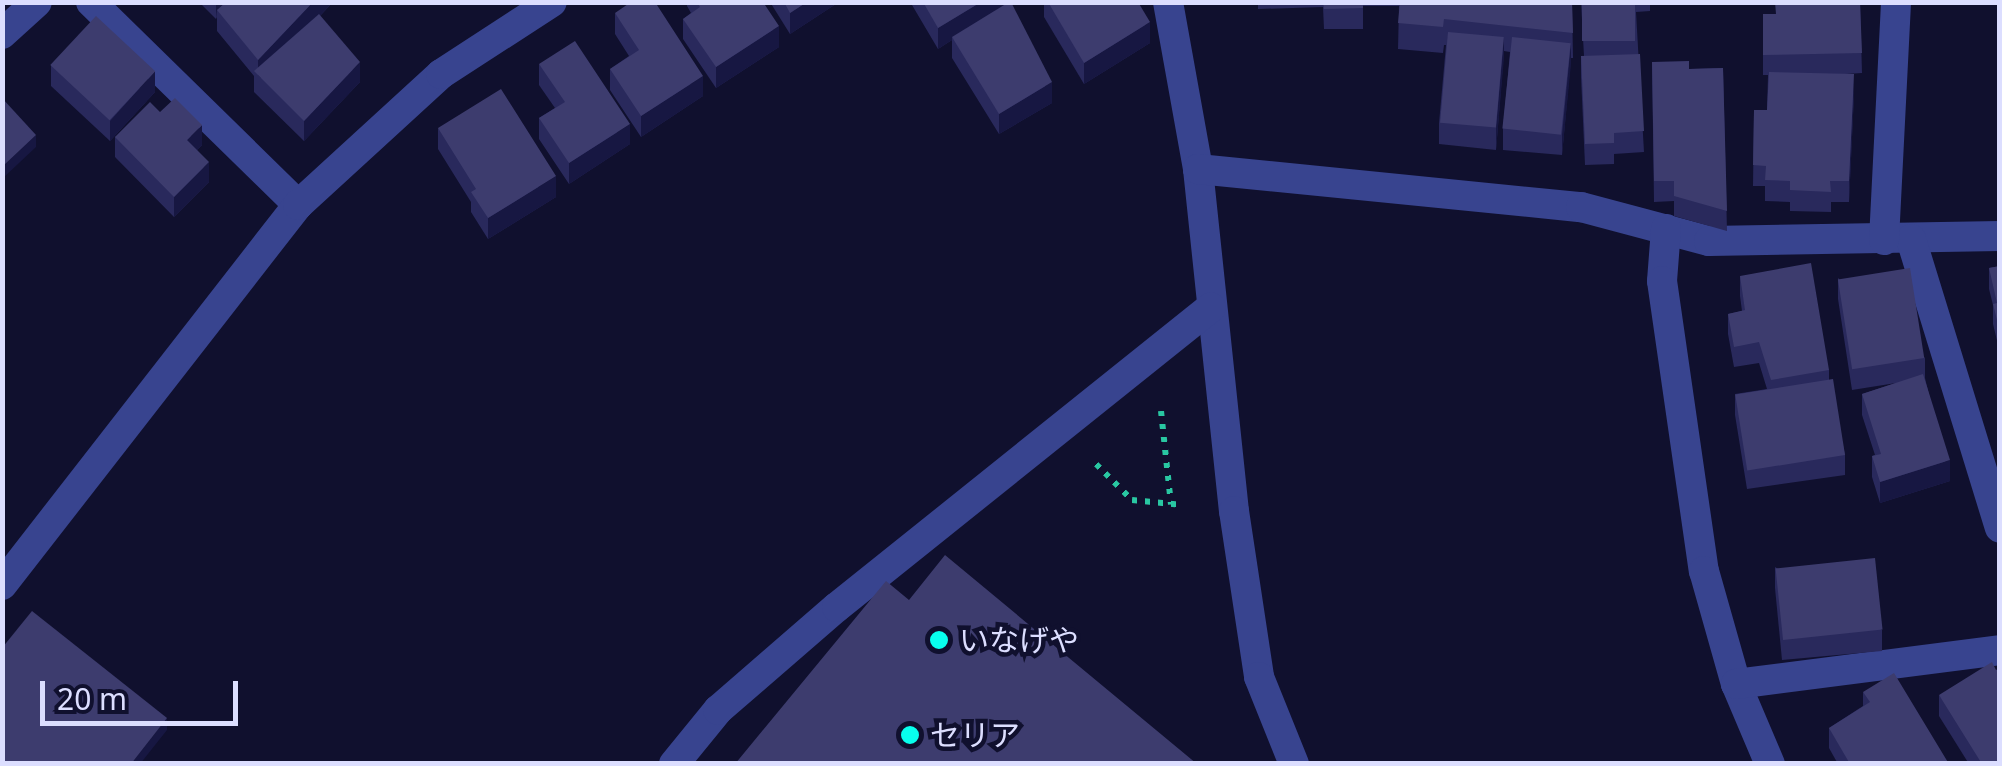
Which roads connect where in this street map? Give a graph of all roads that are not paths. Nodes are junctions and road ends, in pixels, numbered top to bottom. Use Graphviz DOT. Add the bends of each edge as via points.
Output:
graph roads {
  1 [pos="37,2"];
  2 [pos="91,2"];
  3 [pos="552,2"];
  4 [pos="1168,2"];
  5 [pos="1896,2"];
  6 [pos="2,34"];
  7 [pos="1198,169"];
  8 [pos="298,204"];
  9 [pos="1666,229"];
  10 [pos="2000,236"];
  11 [pos="1898,239"];
  12 [pos="1211,307"];
  13 [pos="2000,528"];
  14 [pos="2,585"];
  15 [pos="2000,650"];
  16 [pos="1736,684"];
  17 [pos="674,764"];
  18 [pos="1294,764"];
  19 [pos="1770,764"];
  1 -- 6 [label="street"];
  2 -- 8 [label="street"];
  3 -- 8 [label="street" via="441,74"];
  4 -- 7 [label="street"];
  5 -- 11 [label="street"];
  7 -- 9 [label="street" via="1581,207"];
  7 -- 12 [label="street"];
  8 -- 14 [label="street"];
  9 -- 11 [label="street" via="1709,241"];
  9 -- 16 [label="street" via="1662,281 1678,418 1704,571"];
  10 -- 11 [label="street"];
  11 -- 13 [label="street"];
  12 -- 17 [label="street" via="837,607 718,710"];
  12 -- 18 [label="street" via="1259,677"];
  15 -- 16 [label="street"];
  16 -- 19 [label="street"];
}
